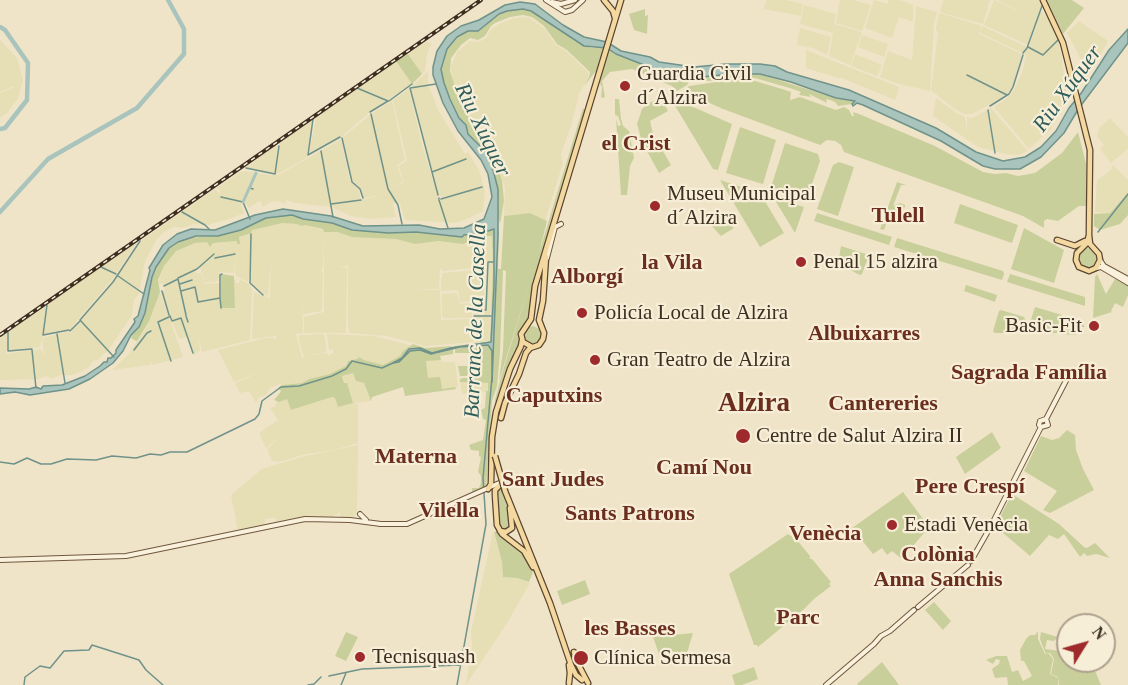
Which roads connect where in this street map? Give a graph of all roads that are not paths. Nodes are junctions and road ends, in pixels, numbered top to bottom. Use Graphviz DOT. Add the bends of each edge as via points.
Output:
graph roads {
  1 [pos="583,0"];
  2 [pos="604,0"];
  3 [pos="1043,0"];
  4 [pos="547,1"];
  5 [pos="573,1"];
  6 [pos="621,1"];
  7 [pos="561,4"];
  8 [pos="574,6"];
  9 [pos="609,6"];
  10 [pos="561,10"];
  11 [pos="614,23"];
  12 [pos="1089,215"];
  13 [pos="561,224"];
  14 [pos="1089,235"];
  15 [pos="1057,240"];
  16 [pos="548,242"];
  17 [pos="1083,248"];
  18 [pos="1093,248"];
  19 [pos="1100,260"];
  20 [pos="1096,268"];
  21 [pos="1128,281"];
  22 [pos="543,301"];
  23 [pos="528,325"];
  24 [pos="540,327"];
  25 [pos="522,340"];
  26 [pos="532,347"];
  27 [pos="1070,373"];
  28 [pos="515,383"];
  29 [pos="501,418"];
  30 [pos="494,428"];
  31 [pos="494,435"];
  32 [pos="506,482"];
  33 [pos="497,486"];
  34 [pos="485,491"];
  35 [pos="505,491"];
  36 [pos="495,503"];
  37 [pos="510,508"];
  38 [pos="359,514"];
  39 [pos="348,520"];
  40 [pos="359,521"];
  41 [pos="369,521"];
  42 [pos="381,524"];
  43 [pos="394,524"];
  44 [pos="499,529"];
  45 [pos="0,560"];
  46 [pos="543,589"];
  47 [pos="574,652"];
  48 [pos="582,680"];
  49 [pos="568,684"];
  50 [pos="589,684"];
  51 [pos="826,685"];
  1 -- 8 [label="main road"];
  2 -- 9 [label="main road"];
  3 -- 12 [label="main road" via="1064,43 1086,134 1091,163"];
  4 -- 7 [label="main road"];
  4 -- 10 [label="main road"];
  5 -- 7 [label="main road"];
  5 -- 8 [label="main road"];
  6 -- 9 [label="main road" via="617,6"];
  6 -- 11 [label="main road"];
  7 -- 10 [label="main road"];
  8 -- 10 [label="main road" via="570,11"];
  9 -- 11 [label="main road" via="614,12"];
  11 -- 16 [label="main road"];
  12 -- 14 [label="main road"];
  12 -- 15 [label="main road" via="1082,244 1073,246"];
  13 -- 22 [label="main road" via="555,227 547,256"];
  14 -- 17 [label="main road"];
  14 -- 18 [label="main road"];
  16 -- 22 [label="main road"];
  16 -- 23 [label="main road"];
  17 -- 18 [label="main road"];
  17 -- 20 [label="main road" via="1076,257 1079,267 1089,271"];
  18 -- 19 [label="main road"];
  19 -- 20 [label="main road"];
  19 -- 21 [label="main road"];
  20 -- 21 [label="main road"];
  22 -- 24 [label="main road"];
  23 -- 24 [label="main road"];
  23 -- 25 [label="main road" via="522,331"];
  24 -- 26 [label="main road" via="543,339"];
  25 -- 26 [label="main road"];
  25 -- 30 [label="main road" via="502,391"];
  26 -- 28 [label="main road" via="525,353"];
  27 -- 51 [label="main road" via="1046,419 1040,420 1041,427 970,563"];
  28 -- 29 [label="main road"];
  28 -- 31 [label="main road" via="501,406"];
  30 -- 31 [label="main road"];
  30 -- 34 [label="main road" via="491,484"];
  31 -- 35 [label="main road, bridge" via="495,456"];
  32 -- 33 [label="main road"];
  33 -- 34 [label="main road"];
  33 -- 36 [label="main road"];
  34 -- 36 [label="main road"];
  34 -- 43 [label="main road" via="413,522"];
  35 -- 37 [label="main road"];
  35 -- 48 [label="main road" via="571,665"];
  36 -- 44 [label="main road"];
  37 -- 44 [label="main road" via="512,528 506,532"];
  37 -- 46 [label="main road"];
  38 -- 39 [label="main road"];
  38 -- 40 [label="main road"];
  38 -- 41 [label="main road"];
  39 -- 40 [label="main road"];
  39 -- 42 [label="main road"];
  39 -- 45 [label="main road" via="305,519 126,556"];
  40 -- 41 [label="main road"];
  40 -- 42 [label="main road"];
  41 -- 43 [label="main road"];
  42 -- 43 [label="main road"];
  44 -- 46 [label="main road" via="525,553"];
  46 -- 49 [label="main road" via="569,665"];
  47 -- 50 [label="main road"];
  48 -- 49 [label="main road"];
  48 -- 50 [label="main road"];
}
